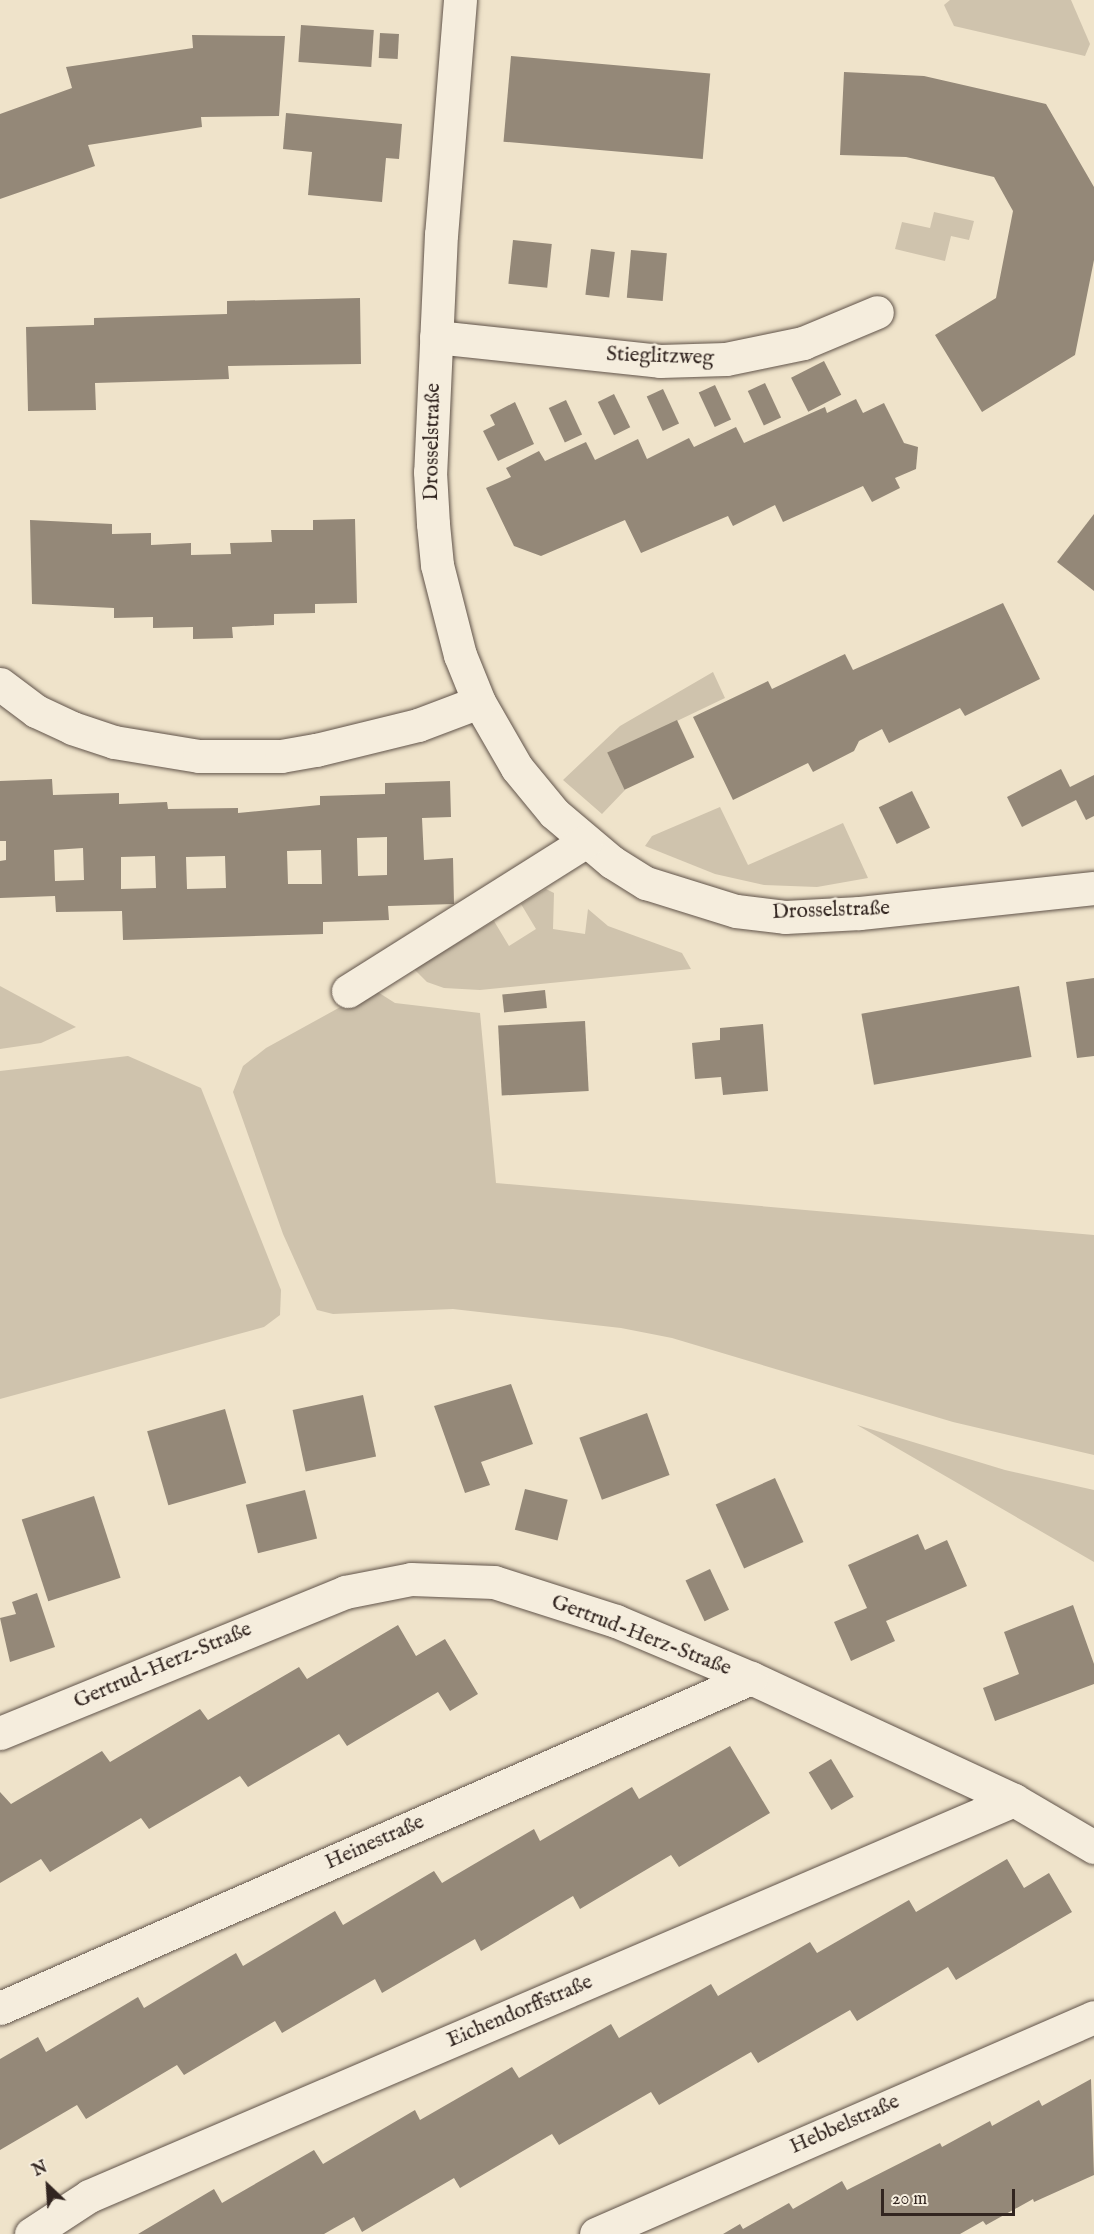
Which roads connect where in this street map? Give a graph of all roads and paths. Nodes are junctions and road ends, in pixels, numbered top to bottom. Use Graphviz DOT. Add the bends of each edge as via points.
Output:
graph roads {
  1 [pos="460,0"];
  2 [pos="878,312"];
  3 [pos="436,337"];
  4 [pos="0,684"];
  5 [pos="479,702"];
  6 [pos="586,841"];
  7 [pos="1094,888"];
  8 [pos="348,991"];
  9 [pos="751,1678"];
  10 [pos="0,1733"];
  11 [pos="1014,1800"];
  12 [pos="1094,1846"];
  13 [pos="0,2008"];
  14 [pos="1094,2017"];
  15 [pos="31,2234"];
  16 [pos="596,2234"];
  1 -- 3 [label="street, Drosselstraße"];
  2 -- 3 [label="street, Stieglitzweg" via="803,343 726,359 660,361"];
  3 -- 5 [label="street, Drosselstraße" via="430,472 437,565 447,612"];
  4 -- 5 [label="street" via="36,711 72,728 153,750 210,756 280,756 345,744"];
  5 -- 6 [label="street, Drosselstraße" via="534,791"];
  6 -- 7 [label="street, Drosselstraße" via="646,883 736,910 785,917"];
  6 -- 8 [label="street"];
  9 -- 10 [label="street, Gertrud-Herz-Straße" via="616,1621 494,1582 411,1579 345,1592"];
  9 -- 11 [label="street, Gertrud-Herz-Straße"];
  9 -- 13 [label="street, Heinestraße"];
  11 -- 12 [label="street, Gertrud-Herz-Straße"];
  11 -- 15 [label="street, Eichendorffstraße" via="89,2196"];
  14 -- 16 [label="street, Hebbelstraße"];
}
